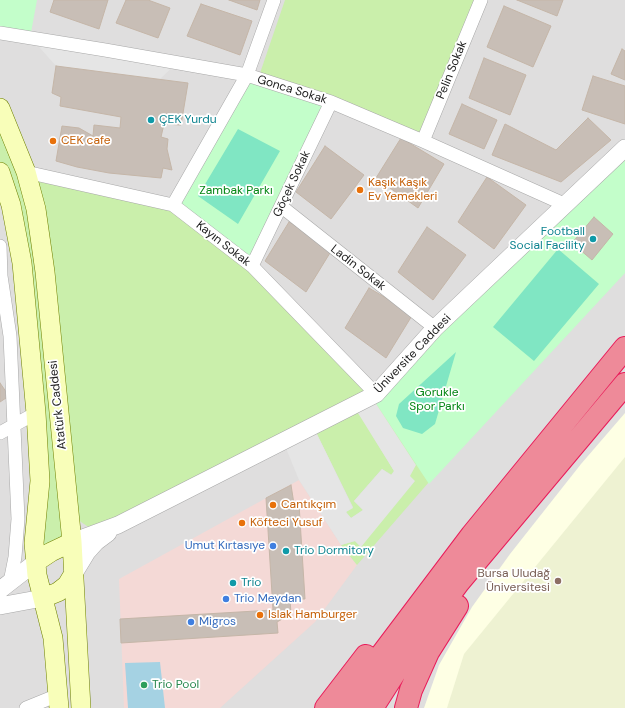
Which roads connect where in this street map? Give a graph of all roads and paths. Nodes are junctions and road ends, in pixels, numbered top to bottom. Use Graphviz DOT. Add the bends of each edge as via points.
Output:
graph roads {
  1 [pos="274,0"];
  2 [pos="481,0"];
  3 [pos="0,34"];
  4 [pos="247,75"];
  5 [pos="331,102"];
  6 [pos="0,108"];
  7 [pos="423,141"];
  8 [pos="625,148"];
  9 [pos="0,172"];
  10 [pos="26,172"];
  11 [pos="172,205"];
  12 [pos="566,205"];
  13 [pos="282,207"];
  14 [pos="0,246"];
  15 [pos="22,263"];
  16 [pos="252,266"];
  17 [pos="0,276"];
  18 [pos="435,328"];
  19 [pos="625,348"];
  20 [pos="625,384"];
  21 [pos="376,394"];
  22 [pos="36,413"];
  23 [pos="13,426"];
  24 [pos="0,433"];
  25 [pos="118,526"];
  26 [pos="505,528"];
  27 [pos="472,535"];
  28 [pos="72,542"];
  29 [pos="36,562"];
  30 [pos="74,575"];
  31 [pos="5,586"];
  32 [pos="43,598"];
  33 [pos="0,606"];
  34 [pos="58,701"];
  35 [pos="26,708"];
  36 [pos="81,708"];
  37 [pos="326,708"];
  38 [pos="348,708"];
  39 [pos="372,708"];
  40 [pos="406,708"];
  1 -- 4 [label="street"];
  2 -- 7 [label="street, Pelin Sokak"];
  3 -- 4 [label="street, Gonca Sokak"];
  4 -- 5 [label="street, Gonca Sokak"];
  4 -- 11 [label="street"];
  5 -- 7 [label="street, Gonca Sokak"];
  5 -- 13 [label="street, Göçek Sokak"];
  6 -- 10 [label="main road, Atatürk Caddesi"];
  7 -- 12 [label="street, Gonca Sokak"];
  8 -- 12 [label="street, Üniversite Caddesi"];
  9 -- 15 [label="main road, Atatürk Caddesi" via="11,205"];
  10 -- 11 [label="street, Kayın Sokak"];
  10 -- 28 [label="main road, Atatürk Caddesi" via="36,209 45,272"];
  11 -- 16 [label="street, Kayın Sokak"];
  12 -- 18 [label="street, Üniversite Caddesi"];
  13 -- 16 [label="street, Göçek Sokak"];
  13 -- 18 [label="street, Ladin Sokak"];
  14 -- 17 [label="street"];
  15 -- 17 [label="street"];
  15 -- 22 [label="main road, Atatürk Caddesi"];
  16 -- 21 [label="street, Kayın Sokak"];
  17 -- 23 [label="street" via="10,336"];
  18 -- 21 [label="street, Üniversite Caddesi"];
  19 -- 27 [label="highway"];
  20 -- 26 [label="highway"];
  21 -- 25 [label="street, Üniversite Caddesi"];
  22 -- 23 [label="street"];
  22 -- 29 [label="main road, Atatürk Caddesi" via="40,481 34,543"];
  23 -- 24 [label="street"];
  23 -- 31 [label="street" via="18,519 15,557"];
  25 -- 28 [label="street"];
  25 -- 30 [label="street" via="96,542"];
  26 -- 39 [label="highway" via="458,583 415,641"];
  26 -- 40 [label="highway" via="428,652"];
  27 -- 37 [label="highway" via="417,591"];
  27 -- 38 [label="highway" via="384,653"];
  28 -- 29 [label="main road"];
  28 -- 30 [label="main road, Atatürk Caddesi"];
  29 -- 31 [label="street"];
  29 -- 32 [label="main road, Atatürk Caddesi"];
  30 -- 32 [label="main road" via="58,592"];
  30 -- 36 [label="main road, Atatürk Caddesi"];
  32 -- 33 [label="street"];
  32 -- 34 [label="main road, Atatürk Caddesi" via="53,638"];
  34 -- 35 [label="street"];
}
